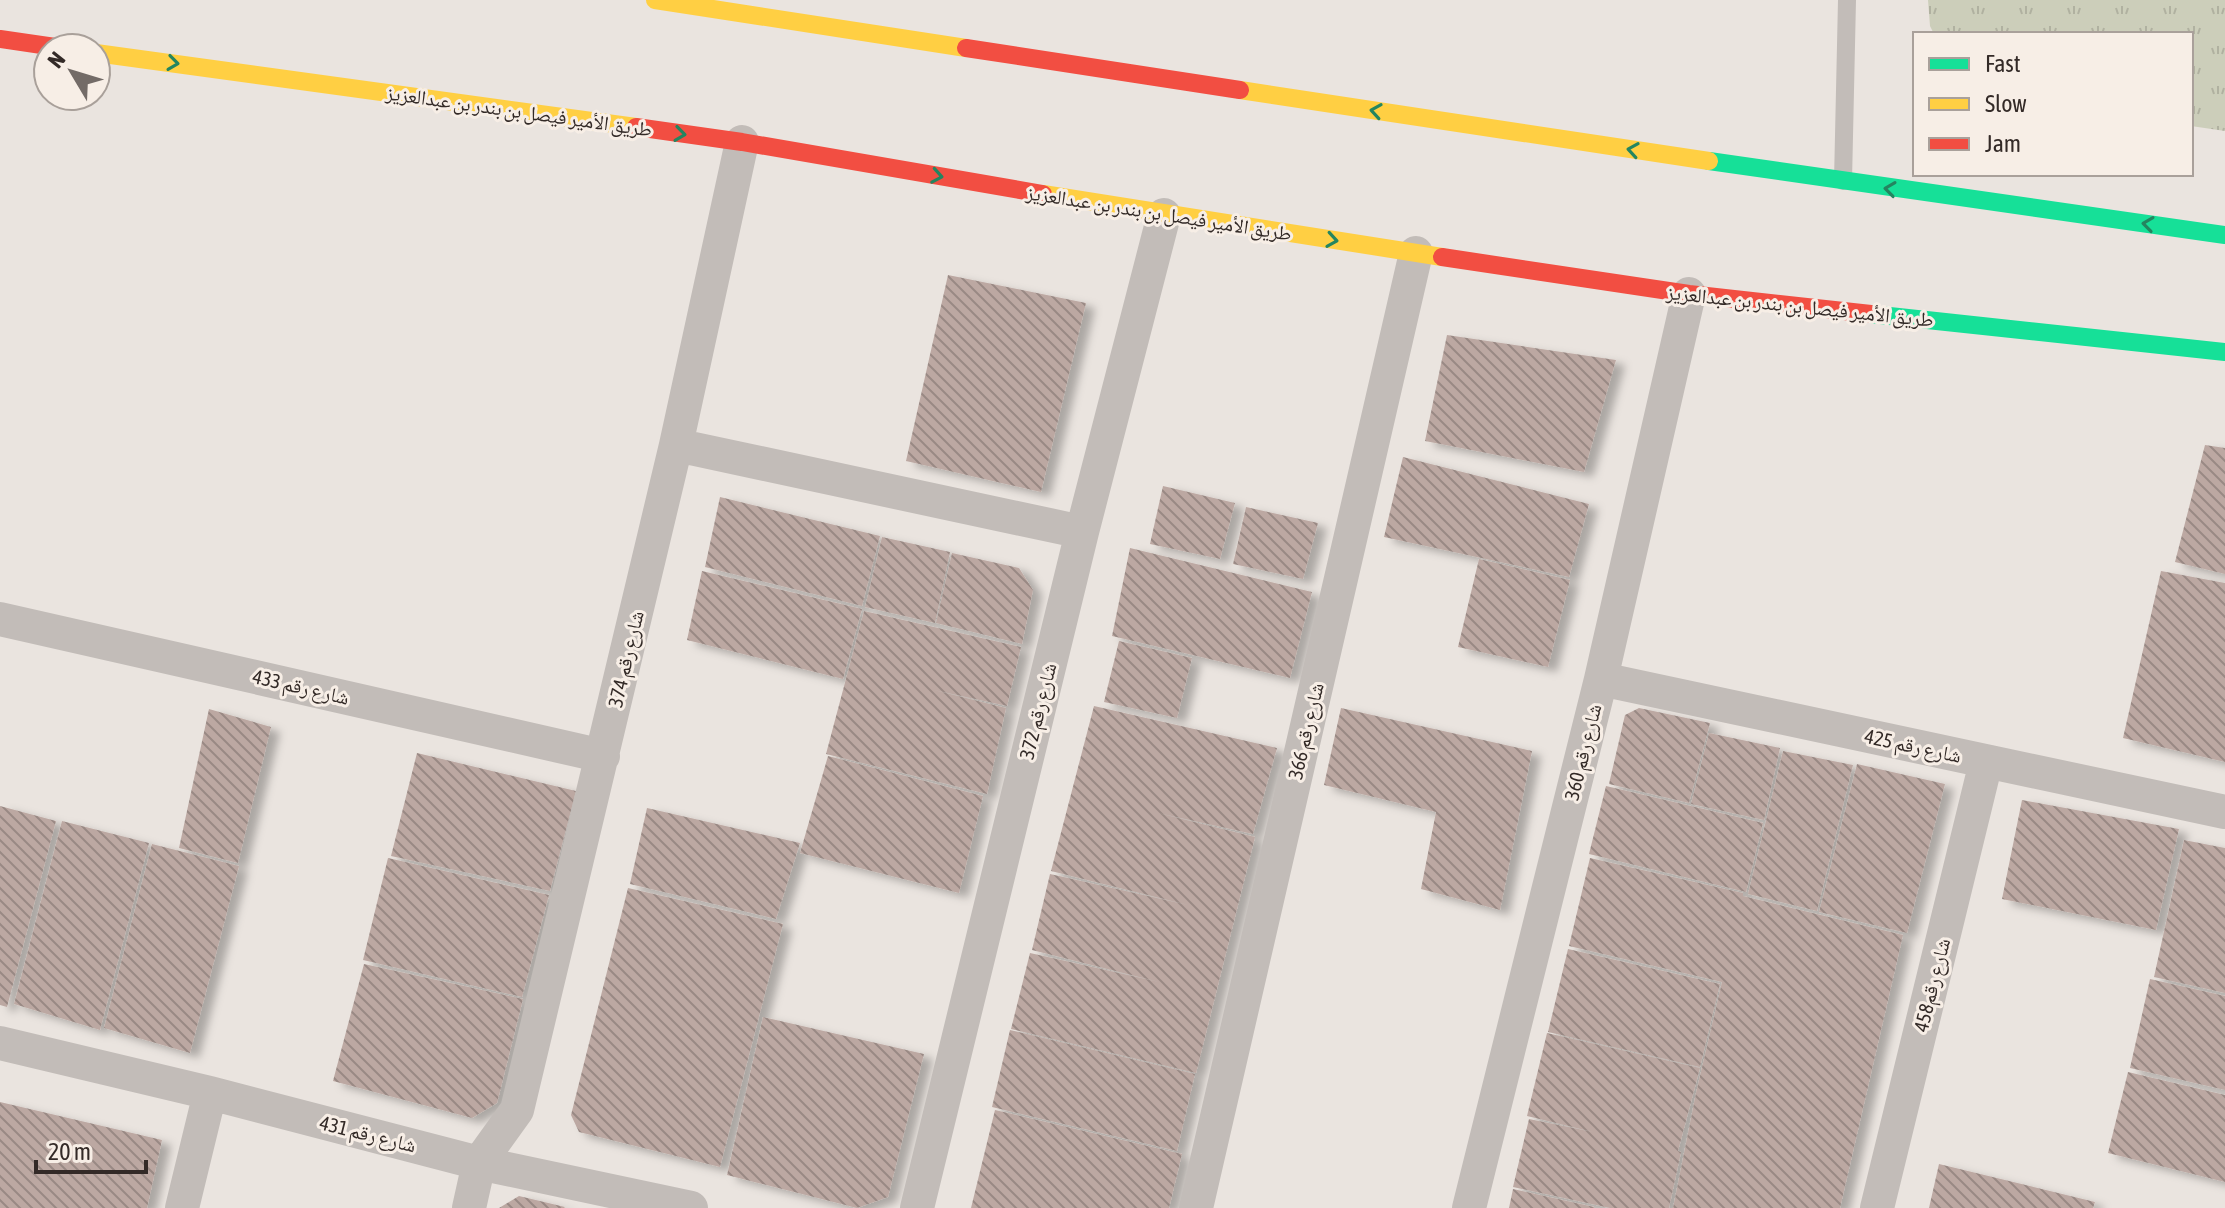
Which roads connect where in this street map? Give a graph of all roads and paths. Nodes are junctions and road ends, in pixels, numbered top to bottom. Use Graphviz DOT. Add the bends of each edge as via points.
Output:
graph roads {
  1 [pos="655,0"];
  2 [pos="1847,0"];
  3 [pos="0,39"];
  4 [pos="32,44"];
  5 [pos="112,55"];
  6 [pos="742,142"];
  7 [pos="1843,182"];
  8 [pos="1164,215"];
  9 [pos="2225,235"];
  10 [pos="1416,253"];
  11 [pos="1689,294"];
  12 [pos="2225,352"];
  13 [pos="676,445"];
  14 [pos="1082,532"];
  15 [pos="0,619"];
  16 [pos="1601,679"];
  17 [pos="603,756"];
  18 [pos="1986,762"];
  19 [pos="2225,812"];
  20 [pos="0,1043"];
  21 [pos="210,1093"];
  22 [pos="479,1163"];
  23 [pos="182,1208"];
  24 [pos="469,1208"];
  25 [pos="691,1208"];
  26 [pos="917,1208"];
  27 [pos="1196,1208"];
  28 [pos="1469,1208"];
  29 [pos="1877,1208"];
  7 -- 1 [label="main road, one-way"];
  2 -- 7 [label="lane"];
  3 -- 4 [label="main road"];
  5 -- 6 [label="main road, طريق الأمير فيصل بن بندر بن عبدالعزيز, one-way"];
  6 -- 8 [label="main road, طريق الأمير فيصل بن بندر بن عبدالعزيز, one-way"];
  6 -- 13 [label="street, شارع رقم 374"];
  9 -- 7 [label="main road, one-way"];
  8 -- 10 [label="main road, طريق الأمير فيصل بن بندر بن عبدالعزيز, one-way"];
  8 -- 14 [label="street, شارع رقم 372"];
  10 -- 11 [label="main road, طريق الأمير فيصل بن بندر بن عبدالعزيز"];
  10 -- 27 [label="street, شارع رقم 366"];
  11 -- 12 [label="main road, طريق الأمير فيصل بن بندر بن عبدالعزيز"];
  11 -- 16 [label="street, شارع رقم 360"];
  13 -- 14 [label="street"];
  13 -- 17 [label="street, شارع رقم 374"];
  14 -- 26 [label="street, شارع رقم 372"];
  15 -- 17 [label="street, شارع رقم 433"];
  16 -- 18 [label="street, شارع رقم 425"];
  16 -- 28 [label="street, شارع رقم 360"];
  17 -- 22 [label="street, شارع رقم 374" via="517,1110"];
  18 -- 19 [label="street, شارع رقم 425"];
  18 -- 29 [label="street, شارع رقم458"];
  20 -- 21 [label="street, شارع رقم 431"];
  21 -- 22 [label="street, شارع رقم 431"];
  21 -- 23 [label="street"];
  22 -- 24 [label="street"];
  22 -- 25 [label="street, شارع رقم 431"];
}
